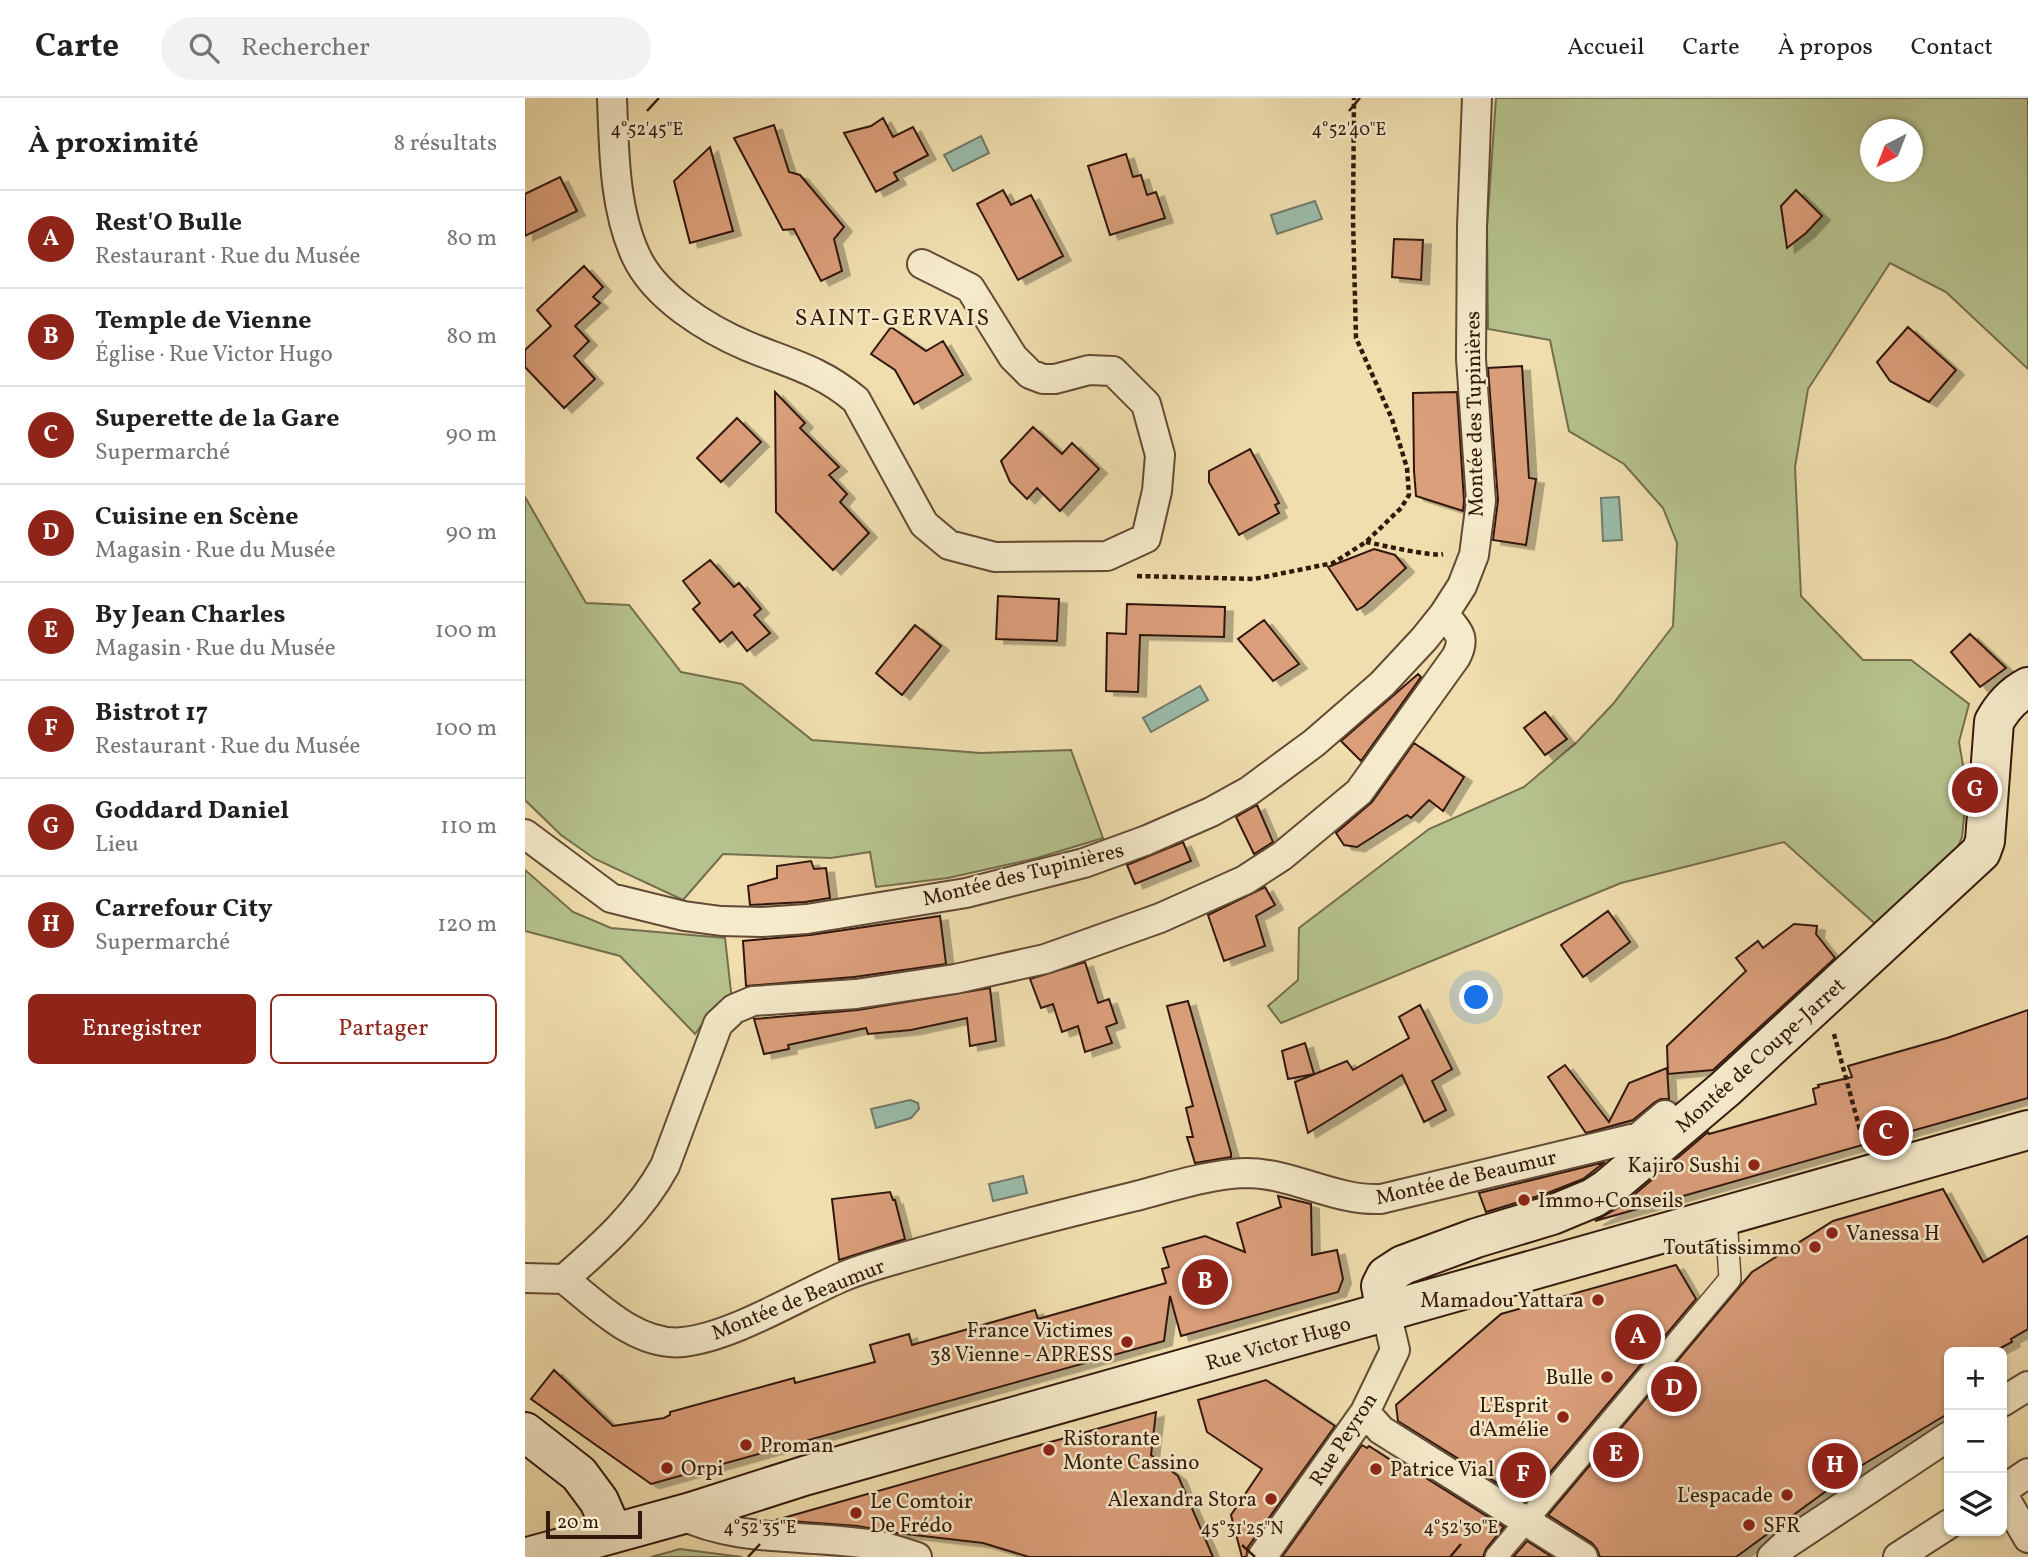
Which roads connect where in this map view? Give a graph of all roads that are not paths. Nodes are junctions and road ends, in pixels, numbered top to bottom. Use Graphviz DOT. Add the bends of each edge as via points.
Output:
graph roads {
  1 [pos="612,98"];
  2 [pos="1477,98"];
  3 [pos="922,264"];
  4 [pos="1444,614"];
  5 [pos="2028,687"];
  6 [pos="525,835"];
  7 [pos="1725,1089"];
  8 [pos="2028,1130"];
  9 [pos="1726,1217"];
  10 [pos="525,1278"];
  11 [pos="564,1279"];
  12 [pos="1386,1312"];
  13 [pos="2028,1386"];
  14 [pos="2007,1399"];
  15 [pos="1365,1412"];
  16 [pos="525,1432"];
  17 [pos="1944,1439"];
  18 [pos="2028,1473"];
  19 [pos="2007,1488"];
  20 [pos="2007,1501"];
  21 [pos="678,1514"];
  22 [pos="1526,1520"];
  23 [pos="1944,1527"];
  24 [pos="613,1533"];
  25 [pos="2028,1538"];
  26 [pos="568,1551"];
  27 [pos="528,1557"];
  28 [pos="917,1557"];
  29 [pos="1262,1557"];
  30 [pos="1496,1557"];
  31 [pos="1583,1557"];
  32 [pos="1772,1557"];
  33 [pos="1898,1557"];
  1 -- 3 [label="street" via="625,223 637,258 661,291 719,334 811,370 856,400 923,524 949,545 995,557 1107,556 1146,538 1160,455 1146,404 1113,371 1089,370 1055,380 1030,374 1013,357 970,288"];
  2 -- 4 [label="street, Montée des Tupinières" via="1472,359 1481,501 1474,555"];
  4 -- 6 [label="street, Montée des Tupinières" via="1382,684 1249,791 1135,845 966,893 807,919 722,921 611,898"];
  4 -- 11 [label="street" via="1461,636 1462,646 1359,792 1282,856 1245,880 1160,918 1045,958 955,979 856,994 753,1001 734,1009 718,1024 653,1188 617,1232"];
  5 -- 7 [label="main road, Montée de Coupe-Jarret" via="2000,710 1994,722 1981,852"];
  7 -- 11 [label="street, Montée de Beaumur" via="1697,1088 1639,1137 1381,1199 1362,1200 1245,1173 1174,1186 843,1277 722,1332 682,1342 650,1338 626,1326"];
  7 -- 12 [label="main road, Montée de Coupe-Jarret" via="1593,1198 1403,1265 1386,1276 1381,1286"];
  8 -- 9 [label="main road, Rue Victor Hugo"];
  9 -- 12 [label="main road, Rue Victor Hugo"];
  9 -- 22 [label="street" via="1730,1279"];
  10 -- 11 [label="street"];
  12 -- 15 [label="street, Rue Peyron" via="1395,1350"];
  12 -- 21 [label="main road, Rue Victor Hugo"];
  13 -- 14 [label="street"];
  15 -- 22 [label="street" via="1381,1430"];
  15 -- 29 [label="street, Rue Peyron"];
  16 -- 24 [label="main road" via="579,1474 599,1501"];
  17 -- 32 [label="street"];
  18 -- 19 [label="street"];
  20 -- 25 [label="street"];
  21 -- 24 [label="main road, Rue Victor Hugo"];
  21 -- 28 [label="street" via="724,1530 881,1546"];
  22 -- 30 [label="street"];
  22 -- 31 [label="street"];
  23 -- 33 [label="street"];
  24 -- 26 [label="main road, Rue Victor Hugo"];
  26 -- 27 [label="main road, Rue Victor Hugo"];
}
